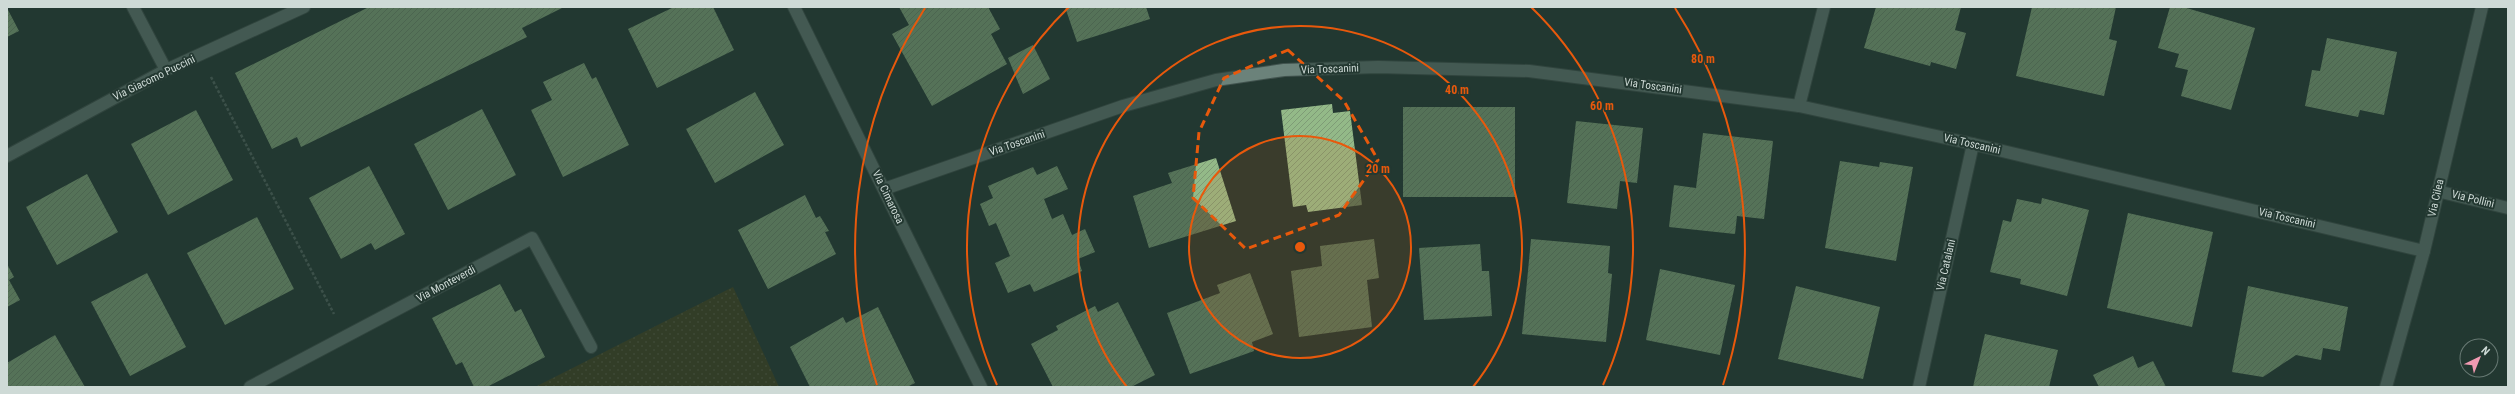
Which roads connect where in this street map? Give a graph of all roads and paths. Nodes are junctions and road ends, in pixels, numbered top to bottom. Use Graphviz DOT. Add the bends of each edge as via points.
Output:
graph roads {
  1 [pos="133,7"];
  2 [pos="304,7"];
  3 [pos="794,7"];
  4 [pos="1824,7"];
  5 [pos="2482,7"];
  6 [pos="200,55"];
  7 [pos="166,70"];
  8 [pos="1799,106"];
  9 [pos="1972,144"];
  10 [pos="7,156"];
  11 [pos="884,189"];
  12 [pos="2437,190"];
  13 [pos="2508,208"];
  14 [pos="2424,251"];
  15 [pos="346,337"];
  16 [pos="591,347"];
  17 [pos="250,387"];
  18 [pos="981,387"];
  19 [pos="1919,387"];
  20 [pos="2386,387"];
  1 -- 7 [label="street"];
  2 -- 6 [label="street, Via Giacomo Puccini"];
  3 -- 11 [label="street, Via Cimarosa"];
  4 -- 8 [label="street"];
  5 -- 12 [label="street, Via Cilea"];
  6 -- 7 [label="street, Via Giacomo Puccini"];
  6 -- 15 [label="path"];
  7 -- 10 [label="street, Via Giacomo Puccini"];
  8 -- 9 [label="street, Via Toscanini"];
  8 -- 11 [label="street, Via Toscanini" via="1528,71 1378,67 1284,70 1216,80 1123,106"];
  9 -- 14 [label="street, Via Toscanini"];
  9 -- 19 [label="street, Via Catalani"];
  11 -- 18 [label="street, Via Cimarosa"];
  12 -- 13 [label="street, Via Pollini"];
  12 -- 14 [label="street, Via Cilea"];
  14 -- 20 [label="street, Via Cilea"];
  15 -- 16 [label="street, Via Monteverdi" via="532,238"];
  15 -- 17 [label="street, Via Monteverdi"];
}
